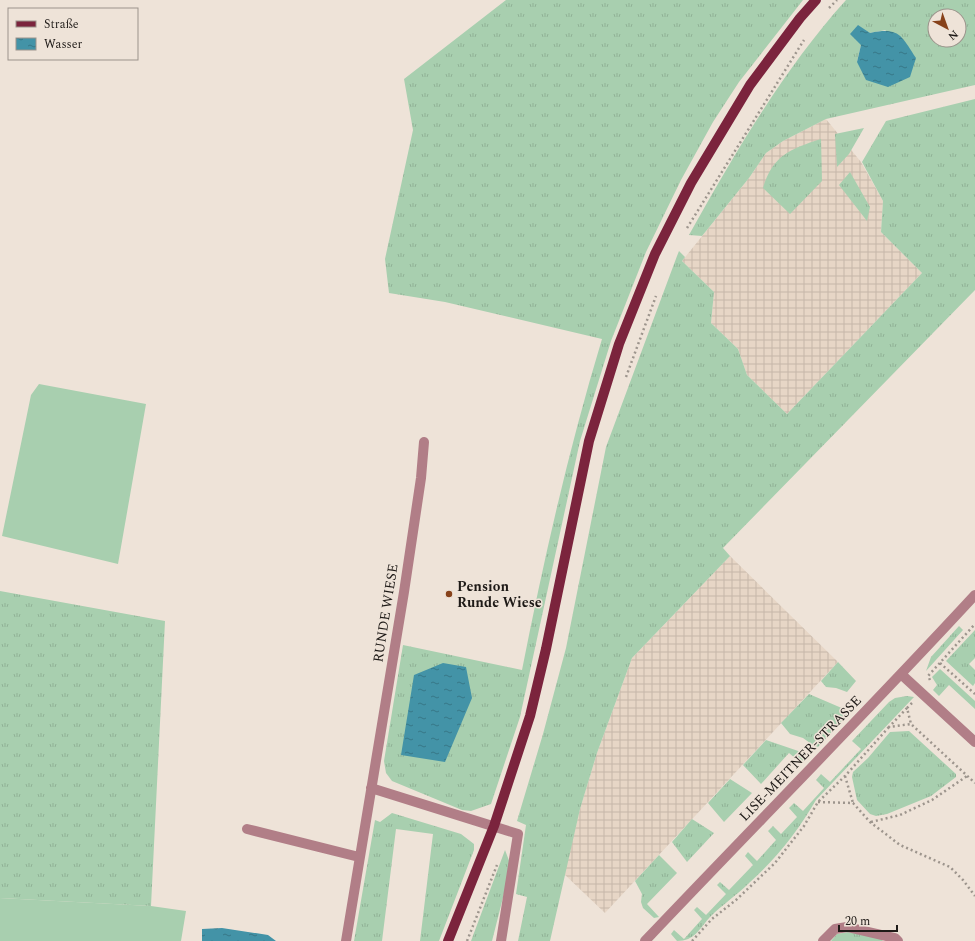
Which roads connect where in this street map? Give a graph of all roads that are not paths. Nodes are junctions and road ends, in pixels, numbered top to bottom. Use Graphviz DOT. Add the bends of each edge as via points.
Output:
graph roads {
  1 [pos="816,0"];
  2 [pos="424,442"];
  3 [pos="975,595"];
  4 [pos="902,675"];
  5 [pos="975,742"];
  6 [pos="371,788"];
  7 [pos="494,826"];
  8 [pos="247,829"];
  9 [pos="359,857"];
  10 [pos="346,941"];
  11 [pos="448,941"];
  12 [pos="501,941"];
  13 [pos="645,941"];
  14 [pos="823,941"];
  15 [pos="898,941"];
  1 -- 7 [label="main road" via="750,85 691,183 655,254 619,344 589,441 530,716"];
  2 -- 6 [label="street, RUNDE WIESE" via="404,592"];
  3 -- 4 [label="street, LISE-MEITNER-STRASSE"];
  4 -- 5 [label="street"];
  4 -- 13 [label="street, LISE-MEITNER-STRASSE"];
  6 -- 7 [label="street"];
  6 -- 9 [label="street, RUNDE WIESE"];
  7 -- 11 [label="main road"];
  7 -- 12 [label="street" via="518,834"];
  8 -- 9 [label="street"];
  9 -- 10 [label="street, RUNDE WIESE"];
  14 -- 15 [label="street" via="835,929 847,927 895,938"];
}
